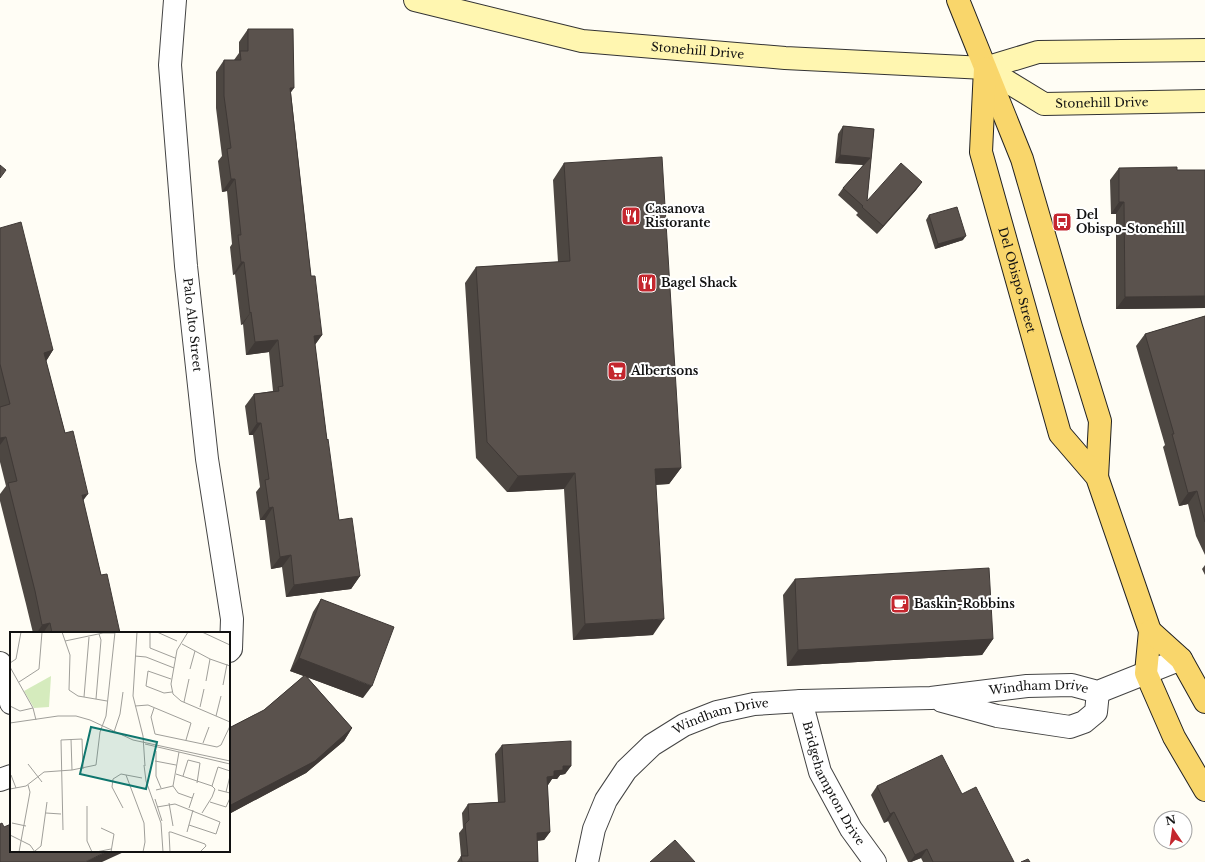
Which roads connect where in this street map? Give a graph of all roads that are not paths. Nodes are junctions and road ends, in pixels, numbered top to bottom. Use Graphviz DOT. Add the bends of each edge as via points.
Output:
graph roads {
  1 [pos="175,0"];
  2 [pos="415,0"];
  3 [pos="958,0"];
  4 [pos="1205,50"];
  5 [pos="985,68"];
  6 [pos="1205,101"];
  7 [pos="1097,477"];
  8 [pos="1150,631"];
  9 [pos="230,650"];
  10 [pos="1180,659"];
  11 [pos="0,663"];
  12 [pos="1146,673"];
  13 [pos="1098,692"];
  14 [pos="931,698"];
  15 [pos="10,700"];
  16 [pos="801,701"];
  17 [pos="1205,702"];
  18 [pos="10,776"];
  19 [pos="0,780"];
  20 [pos="1205,790"];
  21 [pos="587,862"];
  22 [pos="875,862"];
  1 -- 9 [label="street, Palo Alto Street" via="170,65 186,258 207,459 232,619"];
  2 -- 5 [label="main road, Stonehill Drive" via="582,41 785,58"];
  3 -- 5 [label="main road, Del Obispo Street"];
  4 -- 5 [label="main road, Stonehill Drive" via="1038,52"];
  5 -- 6 [label="main road, Stonehill Drive" via="1044,104"];
  5 -- 7 [label="main road, Del Obispo Street" via="1022,159 1100,421"];
  5 -- 7 [label="main road, Del Obispo Street" via="981,152 983,160 1060,434"];
  7 -- 8 [label="main road, Del Obispo Street"];
  8 -- 10 [label="main road, Del Obispo Street"];
  8 -- 12 [label="main road, Del Obispo Street"];
  10 -- 12 [label="street, Windham Drive"];
  10 -- 17 [label="main road, Del Obispo Street"];
  11 -- 15 [label="street"];
  12 -- 13 [label="street, Windham Drive"];
  12 -- 20 [label="main road, Del Obispo Street" via="1174,737"];
  13 -- 14 [label="street, Windham Drive" via="1072,685 1027,686"];
  13 -- 14 [label="street, Windham Drive" via="1096,712 1084,722 1070,727 996,716"];
  14 -- 16 [label="street, Windham Drive"];
  16 -- 21 [label="street, Windham Drive" via="754,704 717,712 684,725 652,745 626,770 606,800 594,829"];
  16 -- 22 [label="street, Bridgehampton Drive" via="820,772 851,829"];
  18 -- 19 [label="street"];
}
